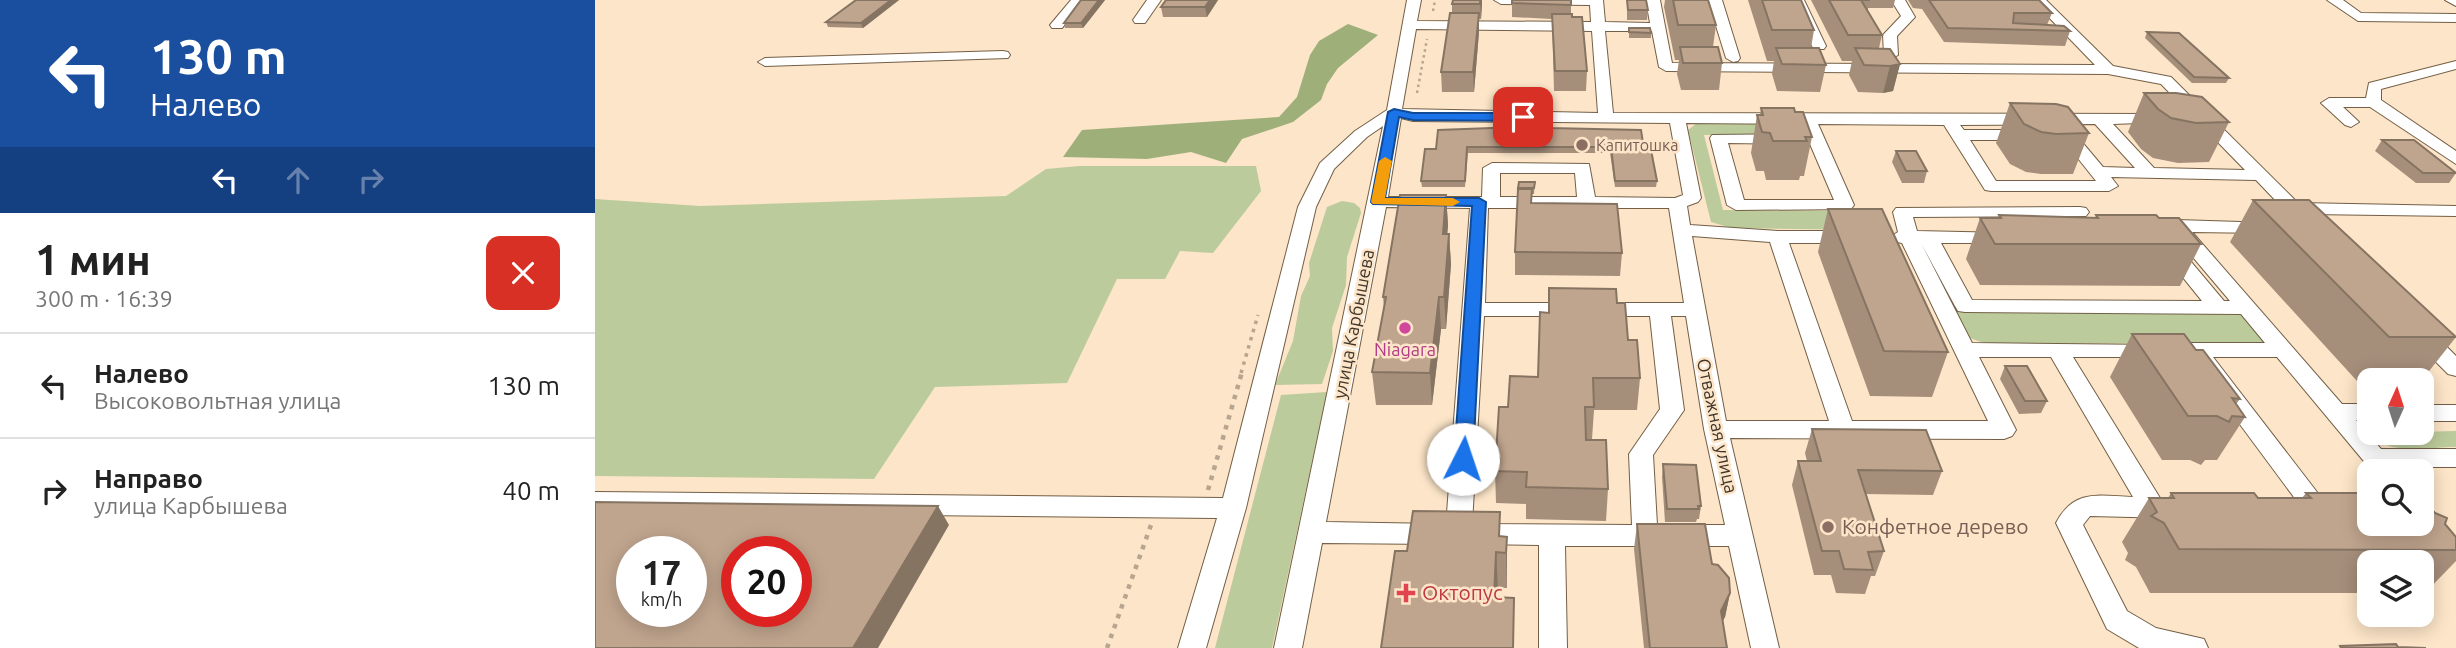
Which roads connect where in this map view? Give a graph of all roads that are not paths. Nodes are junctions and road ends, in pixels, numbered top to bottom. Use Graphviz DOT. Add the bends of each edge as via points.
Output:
graph roads {
  1 [pos="1078,0"];
  2 [pos="1154,0"];
  3 [pos="1414,0"];
  4 [pos="1501,0"];
  5 [pos="1595,0"];
  6 [pos="1653,0"];
  7 [pos="1715,0"];
  8 [pos="1797,0"];
  9 [pos="1898,0"];
  10 [pos="2039,0"];
  11 [pos="2334,0"];
  12 [pos="2456,18"];
  13 [pos="1140,20"];
  14 [pos="1057,25"];
  15 [pos="1411,25"];
  16 [pos="1596,26"];
  17 [pos="1658,27"];
  18 [pos="2048,34"];
  19 [pos="2071,34"];
  20 [pos="1819,46"];
  21 [pos="1003,55"];
  22 [pos="1891,55"];
  23 [pos="1733,58"];
  24 [pos="765,62"];
  25 [pos="2456,65"];
  26 [pos="2108,70"];
  27 [pos="2373,102"];
  28 [pos="1394,112"];
  29 [pos="1606,118"];
  30 [pos="2204,118"];
  31 [pos="1677,119"];
  32 [pos="2055,119"];
  33 [pos="2099,119"];
  34 [pos="1808,120"];
  35 [pos="2351,122"];
  36 [pos="1954,127"];
  37 [pos="2068,135"];
  38 [pos="1817,139"];
  39 [pos="2456,159"];
  40 [pos="2098,172"];
  41 [pos="2149,173"];
  42 [pos="2261,175"];
  43 [pos="1378,202"];
  44 [pos="1485,202"];
  45 [pos="1586,202"];
  46 [pos="1677,203"];
  47 [pos="2294,208"];
  48 [pos="2456,211"];
  49 [pos="2080,212"];
  50 [pos="1681,230"];
  51 [pos="2162,234"];
  52 [pos="1778,237"];
  53 [pos="1919,237"];
  54 [pos="2025,237"];
  55 [pos="2218,307"];
  56 [pos="2246,308"];
  57 [pos="1660,309"];
  58 [pos="1694,309"];
  59 [pos="1474,310"];
  60 [pos="2411,324"];
  61 [pos="1964,349"];
  62 [pos="2058,350"];
  63 [pos="2196,350"];
  64 [pos="2283,350"];
  65 [pos="2456,369"];
  66 [pos="2336,412"];
  67 [pos="2357,412"];
  68 [pos="2434,413"];
  69 [pos="2456,413"];
  70 [pos="1716,429"];
  71 [pos="1843,429"];
  72 [pos="2456,458"];
  73 [pos="2376,459"];
  74 [pos="2434,460"];
  75 [pos="595,502"];
  76 [pos="1233,508"];
  77 [pos="2153,508"];
  78 [pos="2194,508"];
  79 [pos="2290,509"];
  80 [pos="2317,509"];
  81 [pos="2343,509"];
  82 [pos="1312,532"];
  83 [pos="1458,534"];
  84 [pos="1552,535"];
  85 [pos="1645,535"];
  86 [pos="1742,536"];
  87 [pos="1192,648"];
  88 [pos="1288,648"];
  89 [pos="1553,648"];
  90 [pos="1765,648"];
  91 [pos="2195,648"];
  1 -- 14 [label="street"];
  2 -- 13 [label="street"];
  3 -- 15 [label="street, улица Карбышева"];
  4 -- 5 [label="street"];
  5 -- 16 [label="street"];
  6 -- 17 [label="street"];
  7 -- 23 [label="street"];
  8 -- 20 [label="street"];
  9 -- 22 [label="street" via="1908,17 1890,35"];
  10 -- 19 [label="street"];
  11 -- 12 [label="street" via="2358,17"];
  15 -- 16 [label="street"];
  15 -- 28 [label="street, улица Карбышева"];
  16 -- 17 [label="street"];
  16 -- 29 [label="street"];
  17 -- 26 [label="street" via="1667,68"];
  18 -- 19 [label="street"];
  19 -- 26 [label="street"];
  21 -- 24 [label="street"];
  25 -- 27 [label="street" via="2374,86"];
  26 -- 30 [label="street" via="2166,80"];
  27 -- 35 [label="street" via="2329,103"];
  27 -- 39 [label="street"];
  28 -- 29 [label="street"];
  28 -- 43 [label="street, улица Карбышева"];
  28 -- 76 [label="street" via="1361,134 1326,167 1307,206"];
  29 -- 31 [label="street"];
  30 -- 33 [label="street"];
  30 -- 42 [label="street"];
  31 -- 34 [label="street"];
  31 -- 46 [label="street" via="1692,198"];
  32 -- 33 [label="street"];
  32 -- 36 [label="street"];
  32 -- 37 [label="street"];
  33 -- 41 [label="street"];
  34 -- 36 [label="street"];
  34 -- 38 [label="street"];
  36 -- 37 [label="street"];
  36 -- 40 [label="street" via="1991,186 2109,186"];
  37 -- 40 [label="street"];
  38 -- 38 [label="street" via="1845,205 1736,205 1718,138"];
  40 -- 41 [label="street"];
  41 -- 42 [label="street"];
  42 -- 47 [label="street"];
  43 -- 44 [label="street"];
  43 -- 82 [label="street, улица Карбышева"];
  44 -- 45 [label="street"];
  44 -- 45 [label="street" via="1492,168 1583,168"];
  44 -- 59 [label="street"];
  45 -- 46 [label="street"];
  46 -- 50 [label="street, Отважная улица"];
  47 -- 48 [label="street"];
  47 -- 51 [label="street" via="2318,232"];
  49 -- 53 [label="street" via="1902,212"];
  50 -- 52 [label="street"];
  50 -- 58 [label="street, Отважная улица"];
  51 -- 55 [label="street"];
  51 -- 56 [label="street"];
  52 -- 53 [label="street"];
  52 -- 71 [label="street"];
  53 -- 54 [label="street"];
  53 -- 55 [label="street" via="1965,306"];
  53 -- 61 [label="street"];
  55 -- 56 [label="street"];
  56 -- 64 [label="street"];
  57 -- 58 [label="street"];
  57 -- 59 [label="street"];
  57 -- 85 [label="street" via="1672,410 1641,454"];
  58 -- 70 [label="street, Отважная улица"];
  59 -- 83 [label="street"];
  60 -- 65 [label="street"];
  61 -- 62 [label="street"];
  61 -- 71 [label="street" via="2004,430"];
  62 -- 63 [label="street"];
  62 -- 77 [label="street"];
  63 -- 64 [label="street"];
  63 -- 80 [label="street"];
  64 -- 66 [label="street"];
  66 -- 67 [label="street"];
  66 -- 73 [label="street"];
  68 -- 69 [label="street"];
  70 -- 71 [label="street"];
  70 -- 86 [label="street, Отважная улица"];
  72 -- 74 [label="street"];
  75 -- 76 [label="street"];
  76 -- 87 [label="street"];
  77 -- 78 [label="street"];
  77 -- 91 [label="street" via="2084,506 2069,523 2117,620 2151,640"];
  79 -- 80 [label="street"];
  80 -- 81 [label="street"];
  82 -- 83 [label="street"];
  82 -- 88 [label="street, улица Карбышева"];
  83 -- 84 [label="street"];
  84 -- 85 [label="street"];
  84 -- 89 [label="street"];
  85 -- 86 [label="street"];
  86 -- 90 [label="street, Отважная улица"];
}
